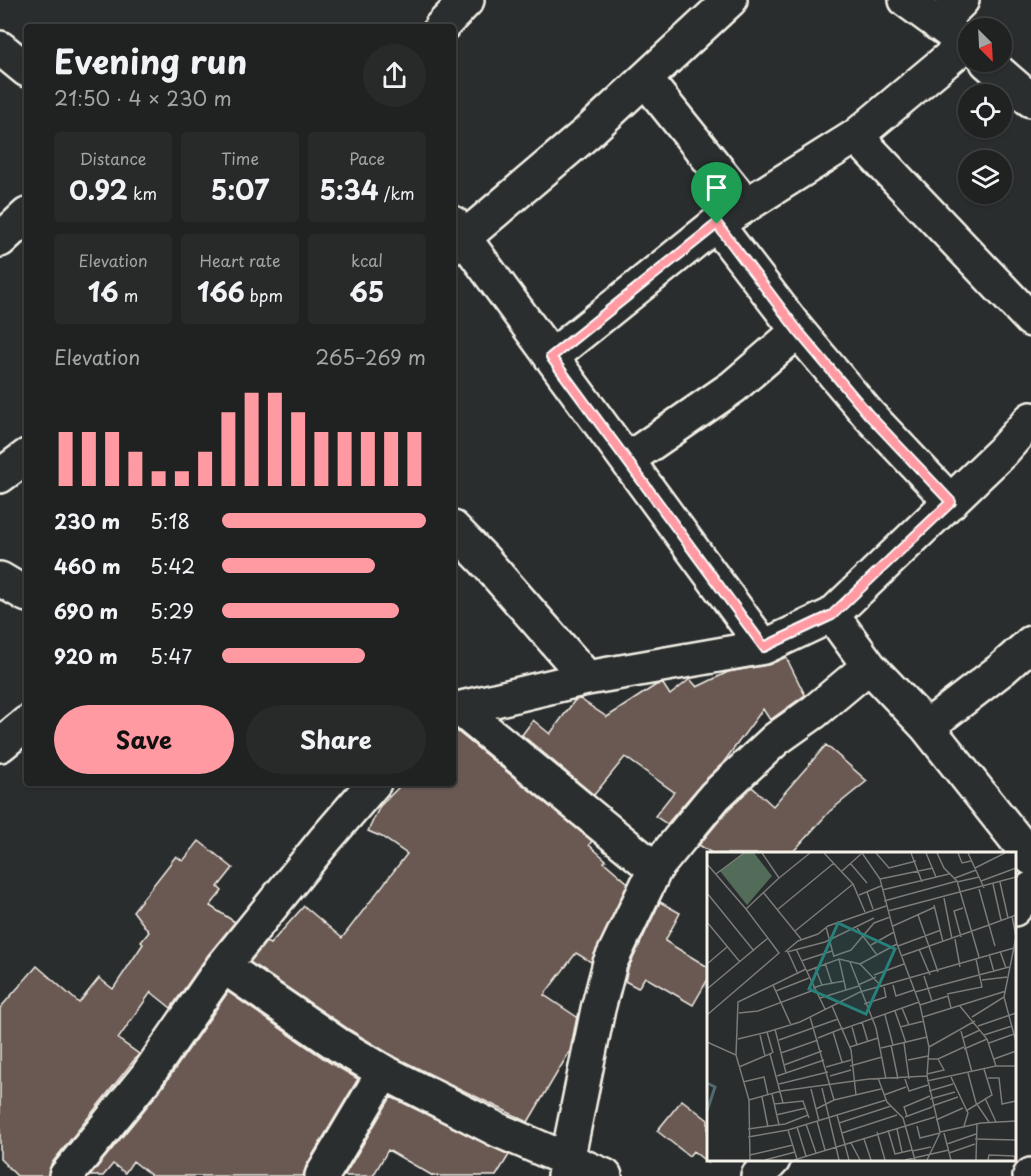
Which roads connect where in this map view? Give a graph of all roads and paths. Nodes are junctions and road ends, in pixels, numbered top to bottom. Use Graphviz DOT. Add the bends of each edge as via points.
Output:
graph roads {
  1 [pos="466,0"];
  2 [pos="730,0"];
  3 [pos="906,0"];
  4 [pos="962,0"];
  5 [pos="444,24"];
  6 [pos="938,24"];
  7 [pos="958,38"];
  8 [pos="0,48"];
  9 [pos="958,62"];
  10 [pos="24,68"];
  11 [pos="999,72"];
  12 [pos="645,79"];
  13 [pos="1031,100"];
  14 [pos="856,136"];
  15 [pos="747,205"];
  16 [pos="717,224"];
  17 [pos="457,236"];
  18 [pos="1031,320"];
  19 [pos="798,331"];
  20 [pos="551,357"];
  21 [pos="1031,419"];
  22 [pos="24,458"];
  23 [pos="627,460"];
  24 [pos="0,476"];
  25 [pos="951,502"];
  26 [pos="456,531"];
  27 [pos="0,579"];
  28 [pos="24,593"];
  29 [pos="832,615"];
  30 [pos="1031,643"];
  31 [pos="764,647"];
  32 [pos="869,666"];
  33 [pos="587,678"];
  34 [pos="457,709"];
  35 [pos="24,725"];
  36 [pos="927,727"];
  37 [pos="0,745"];
  38 [pos="371,786"];
  39 [pos="1031,858"];
  40 [pos="655,869"];
  41 [pos="1031,889"];
  42 [pos="1016,907"];
  43 [pos="223,966"];
  44 [pos="384,1072"];
  45 [pos="772,1161"];
  46 [pos="566,1168"];
  47 [pos="66,1176"];
  48 [pos="322,1176"];
  49 [pos="604,1176"];
  50 [pos="758,1176"];
  1 -- 5 [label="street"];
  2 -- 12 [label="street"];
  3 -- 6 [label="street"];
  4 -- 6 [label="street"];
  6 -- 7 [label="street"];
  8 -- 10 [label="street"];
  9 -- 14 [label="street"];
  11 -- 13 [label="street"];
  12 -- 15 [label="street"];
  12 -- 17 [label="street" via="587,133"];
  14 -- 15 [label="street"];
  14 -- 18 [label="street"];
  15 -- 16 [label="street"];
  16 -- 19 [label="street"];
  16 -- 20 [label="street"];
  17 -- 20 [label="street"];
  19 -- 23 [label="street" via="732,387"];
  19 -- 25 [label="street" via="868,414"];
  20 -- 23 [label="street"];
  21 -- 25 [label="street"];
  22 -- 24 [label="street"];
  23 -- 31 [label="street"];
  25 -- 29 [label="street"];
  26 -- 33 [label="street"];
  27 -- 28 [label="street"];
  29 -- 31 [label="street"];
  29 -- 32 [label="street"];
  30 -- 36 [label="street"];
  31 -- 33 [label="street"];
  32 -- 36 [label="street"];
  32 -- 40 [label="street" via="776,739 715,796"];
  33 -- 34 [label="street"];
  34 -- 40 [label="street"];
  35 -- 37 [label="street"];
  36 -- 39 [label="street"];
  38 -- 43 [label="street"];
  40 -- 46 [label="street" via="610,963"];
  41 -- 42 [label="street"];
  43 -- 44 [label="street"];
  43 -- 47 [label="street" via="147,1076"];
  44 -- 46 [label="street"];
  44 -- 48 [label="street"];
  45 -- 50 [label="street"];
  46 -- 49 [label="street"];
}
